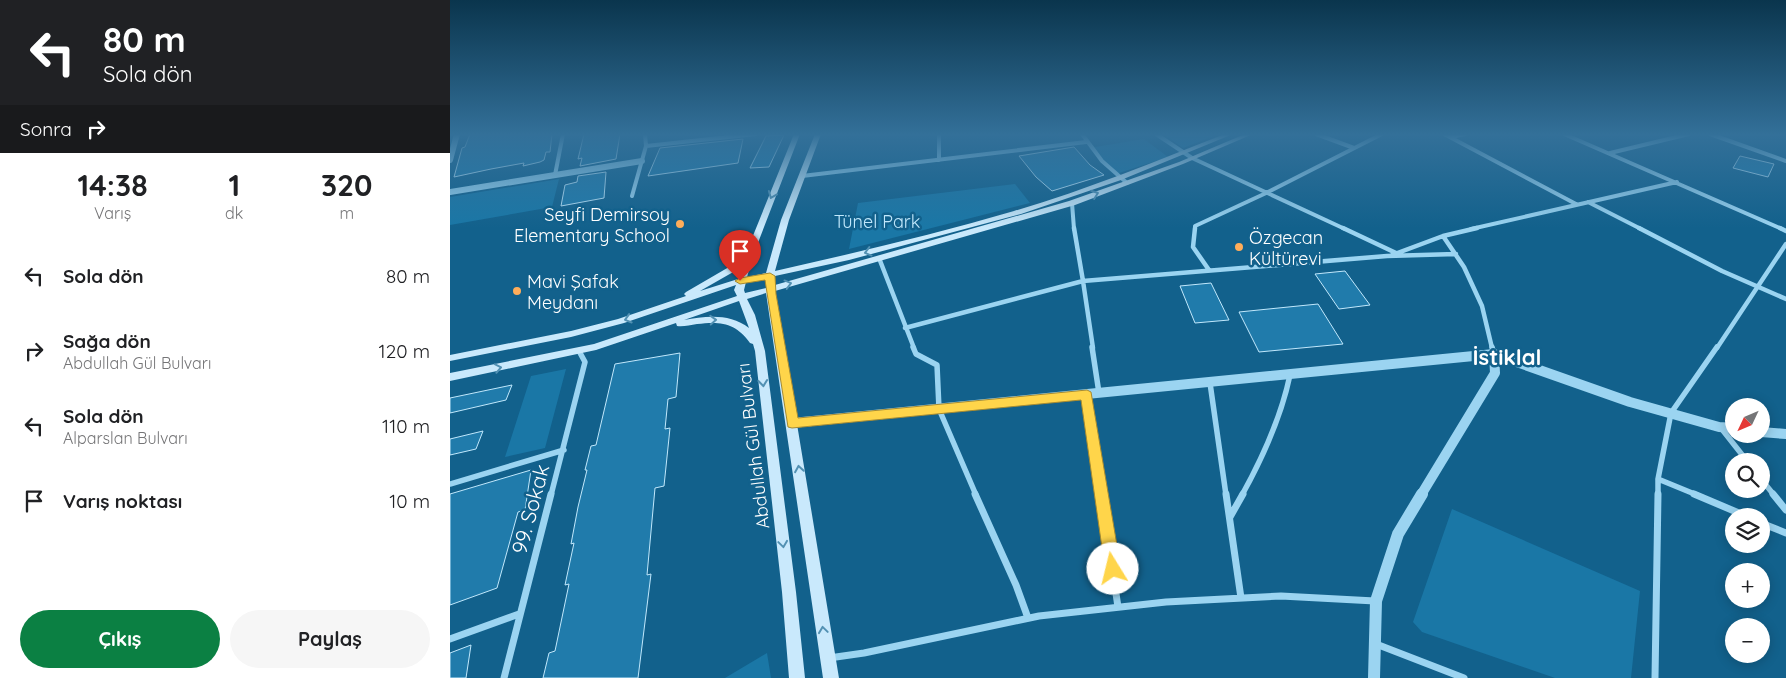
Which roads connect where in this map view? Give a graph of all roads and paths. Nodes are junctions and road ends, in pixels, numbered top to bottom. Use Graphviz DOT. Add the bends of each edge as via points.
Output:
graph roads {
  1 [pos="557,166"];
  2 [pos="615,166"];
  3 [pos="641,166"];
  4 [pos="785,166"];
  5 [pos="806,166"];
  6 [pos="891,166"];
  7 [pos="1106,166"];
  8 [pos="1157,166"];
  9 [pos="1166,166"];
  10 [pos="1209,166"];
  11 [pos="1319,166"];
  12 [pos="1504,166"];
  13 [pos="1639,166"];
  14 [pos="555,176"];
  15 [pos="802,176"];
  16 [pos="1118,178"];
  17 [pos="1677,182"];
  18 [pos="1127,183"];
  19 [pos="450,192"];
  20 [pos="1267,192"];
  21 [pos="632,196"];
  22 [pos="1588,202"];
  23 [pos="1072,203"];
  24 [pos="1576,204"];
  25 [pos="1786,231"];
  26 [pos="1443,236"];
  27 [pos="1786,244"];
  28 [pos="750,253"];
  29 [pos="1396,254"];
  30 [pos="1456,254"];
  31 [pos="1387,256"];
  32 [pos="879,258"];
  33 [pos="1209,270"];
  34 [pos="770,276"];
  35 [pos="740,281"];
  36 [pos="1083,281"];
  37 [pos="1759,287"];
  38 [pos="770,289"];
  39 [pos="743,297"];
  40 [pos="1786,299"];
  41 [pos="652,312"];
  42 [pos="905,328"];
  43 [pos="647,330"];
  44 [pos="579,351"];
  45 [pos="760,351"];
  46 [pos="1494,354"];
  47 [pos="450,358"];
  48 [pos="1290,375"];
  49 [pos="450,377"];
  50 [pos="1210,383"];
  51 [pos="1099,394"];
  52 [pos="1087,395"];
  53 [pos="939,409"];
  54 [pos="1671,413"];
  55 [pos="792,424"];
  56 [pos="1719,427"];
  57 [pos="1725,427"];
  58 [pos="1770,433"];
  59 [pos="1786,434"];
  60 [pos="564,450"];
  61 [pos="1740,453"];
  62 [pos="1658,479"];
  63 [pos="450,484"];
  64 [pos="1770,490"];
  65 [pos="1727,508"];
  66 [pos="1786,510"];
  67 [pos="1230,517"];
  68 [pos="1770,527"];
  69 [pos="1786,533"];
  70 [pos="1241,598"];
  71 [pos="1376,602"];
  72 [pos="1118,607"];
  73 [pos="519,614"];
  74 [pos="1028,618"];
  75 [pos="450,639"];
  76 [pos="1375,644"];
  77 [pos="828,658"];
  78 [pos="504,678"];
  79 [pos="797,678"];
  80 [pos="831,678"];
  81 [pos="1374,678"];
  82 [pos="1464,678"];
  83 [pos="1655,678"];
  1 -- 14 [label="street"];
  2 -- 14 [label="street"];
  3 -- 21 [label="street"];
  4 -- 28 [label="main road, one-way"];
  5 -- 15 [label="main road"];
  6 -- 15 [label="street"];
  7 -- 16 [label="street"];
  8 -- 16 [label="main road"];
  9 -- 18 [label="main road"];
  10 -- 20 [label="street"];
  11 -- 20 [label="street"];
  12 -- 24 [label="street"];
  13 -- 17 [label="street"];
  14 -- 19 [label="street"];
  15 -- 34 [label="main road" via="785,220"];
  16 -- 18 [label="street"];
  16 -- 34 [label="main road, one-way" via="1018,212"];
  17 -- 22 [label="street"];
  17 -- 25 [label="street"];
  23 -- 18 [label="main road, one-way"];
  20 -- 29 [label="street"];
  20 -- 33 [label="street" via="1195,226 1193,247"];
  22 -- 24 [label="street"];
  22 -- 37 [label="street"];
  23 -- 32 [label="main road"];
  23 -- 36 [label="street"];
  24 -- 26 [label="street"];
  26 -- 29 [label="street"];
  26 -- 30 [label="street"];
  27 -- 37 [label="street"];
  28 -- 35 [label="main road"];
  28 -- 41 [label="main road" via="721,276"];
  29 -- 31 [label="street"];
  30 -- 31 [label="street"];
  30 -- 46 [label="street" via="1482,306"];
  31 -- 33 [label="street"];
  38 -- 32 [label="main road, one-way"];
  32 -- 42 [label="street"];
  33 -- 36 [label="street"];
  34 -- 35 [label="main road"];
  34 -- 38 [label="main road"];
  35 -- 39 [label="main road, Abdullah Gül Bulvarı" via="739,290"];
  35 -- 41 [label="main road"];
  36 -- 42 [label="street"];
  36 -- 51 [label="street"];
  37 -- 40 [label="street"];
  37 -- 54 [label="street"];
  38 -- 39 [label="main road"];
  38 -- 55 [label="main road"];
  39 -- 43 [label="main road"];
  39 -- 45 [label="main road, Abdullah Gül Bulvarı"];
  41 -- 47 [label="main road, one-way" via="571,334"];
  42 -- 53 [label="street" via="916,354 937,365"];
  43 -- 44 [label="main road"];
  43 -- 45 [label="main road, one-way" via="722,319 750,333"];
  49 -- 44 [label="main road, one-way"];
  44 -- 60 [label="street, 99. Sokak" via="585,362"];
  45 -- 79 [label="main road, Abdullah Gül Bulvarı, one-way"];
  46 -- 48 [label="street"];
  46 -- 54 [label="street" via="1630,402"];
  46 -- 71 [label="street" via="1495,373 1398,534"];
  48 -- 50 [label="street"];
  48 -- 67 [label="street" via="1287,394 1266,450"];
  50 -- 51 [label="street"];
  50 -- 67 [label="street"];
  51 -- 52 [label="street"];
  52 -- 53 [label="street"];
  52 -- 72 [label="street"];
  53 -- 55 [label="street"];
  53 -- 74 [label="street"];
  54 -- 56 [label="street"];
  54 -- 62 [label="street"];
  77 -- 55 [label="main road, one-way"];
  56 -- 57 [label="street"];
  56 -- 61 [label="street"];
  58 -- 59 [label="street"];
  60 -- 63 [label="street"];
  60 -- 73 [label="street, 99. Sokak"];
  62 -- 65 [label="street"];
  62 -- 83 [label="street"];
  64 -- 66 [label="street"];
  67 -- 70 [label="street"];
  68 -- 69 [label="street"];
  70 -- 71 [label="street" via="1281,596"];
  70 -- 72 [label="street"];
  71 -- 76 [label="street"];
  72 -- 74 [label="street"];
  73 -- 75 [label="street"];
  73 -- 78 [label="street, 99. Sokak"];
  74 -- 77 [label="street"];
  76 -- 81 [label="street"];
  76 -- 82 [label="street"];
  77 -- 80 [label="main road"];
}
